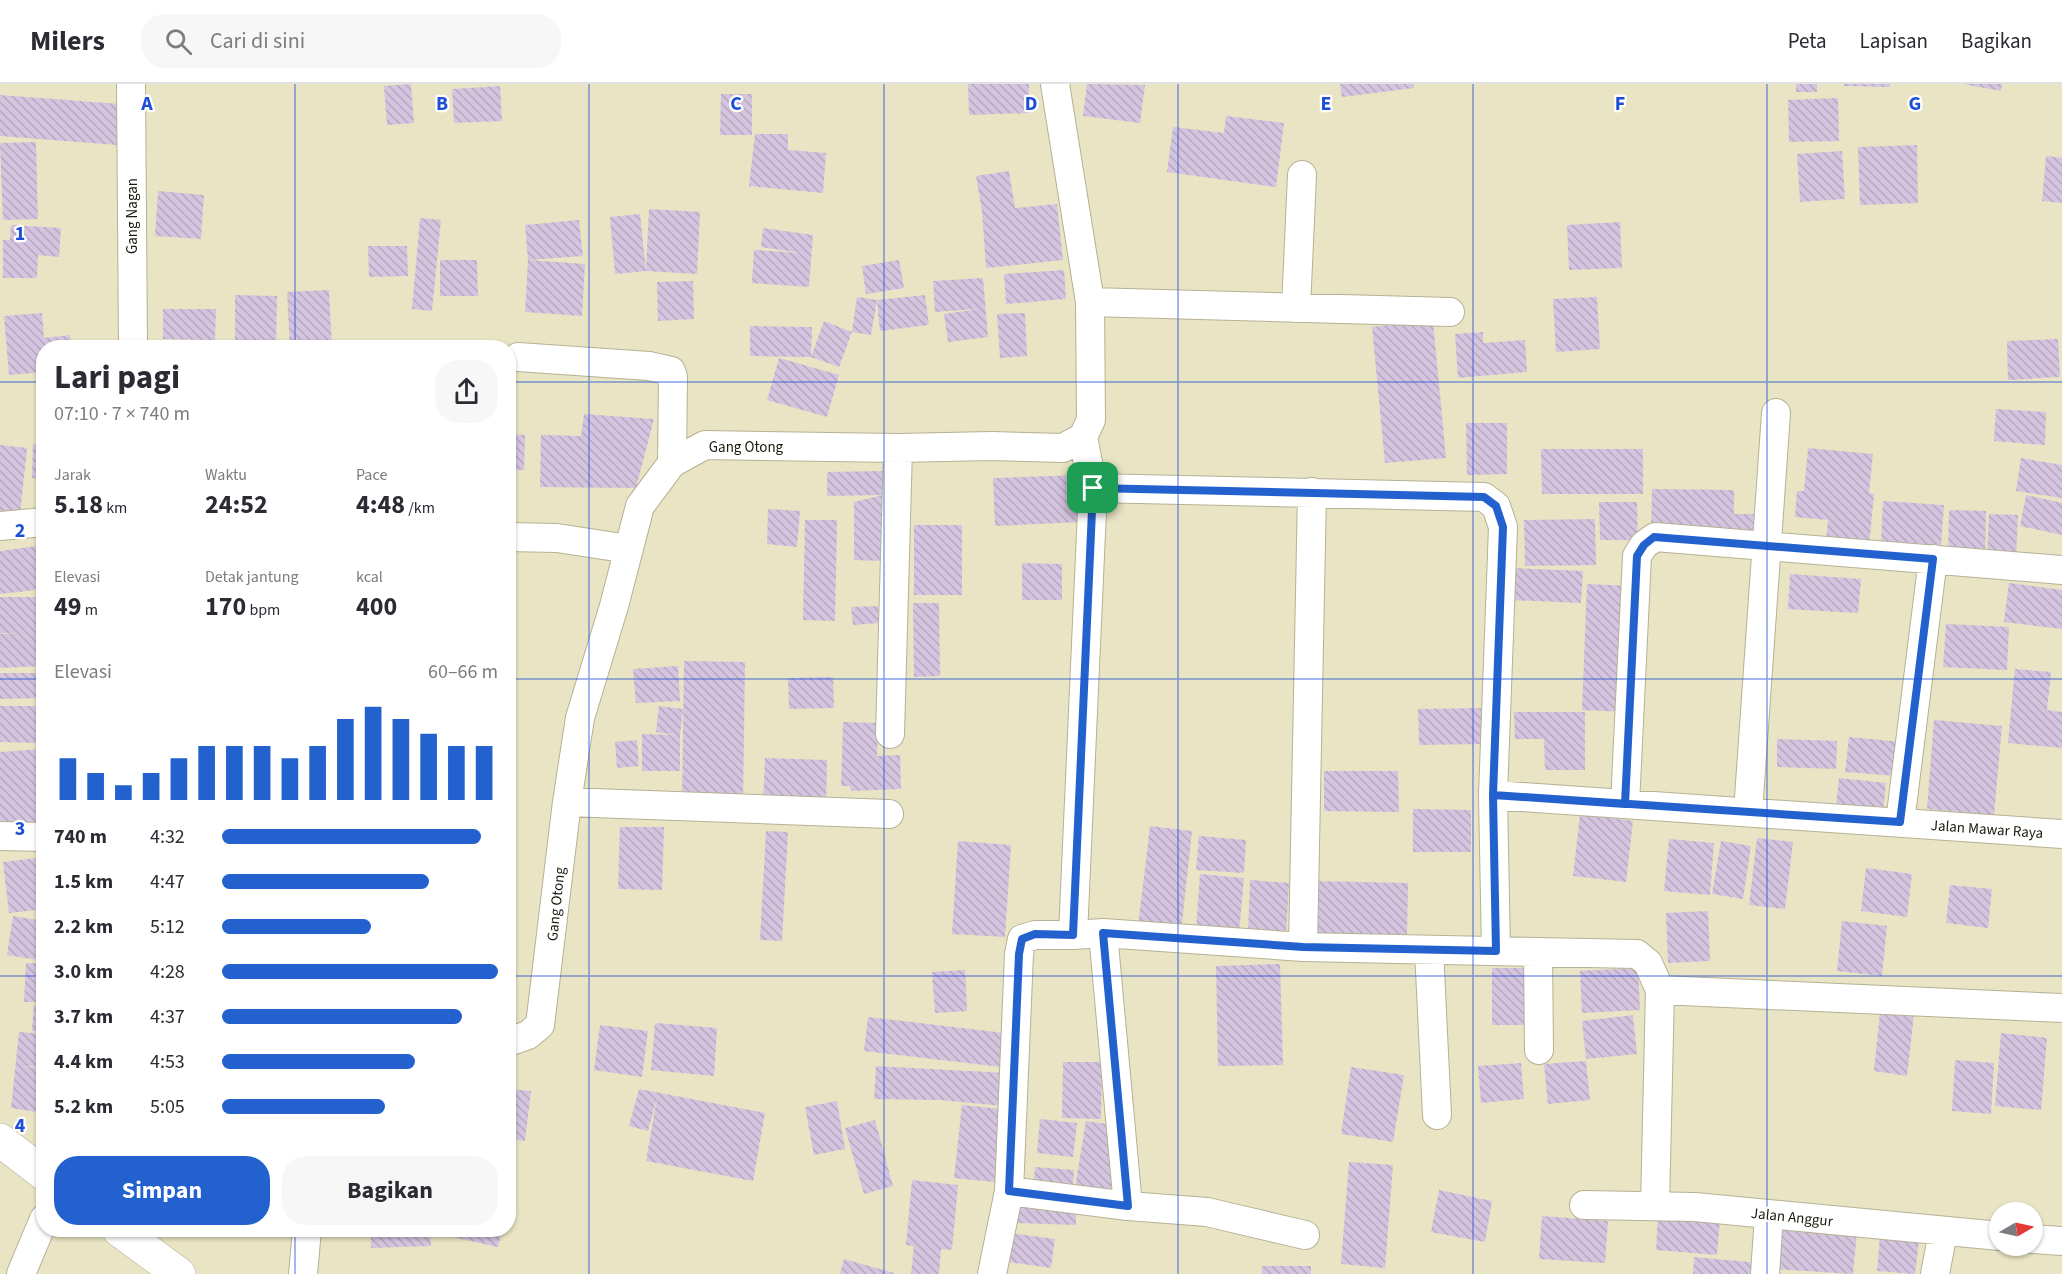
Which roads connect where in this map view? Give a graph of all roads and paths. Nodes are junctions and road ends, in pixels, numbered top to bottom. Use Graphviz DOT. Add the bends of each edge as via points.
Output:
graph roads {
  1 [pos="131,84"];
  2 [pos="1055,84"];
  3 [pos="1302,175"];
  4 [pos="1090,302"];
  5 [pos="1296,308"];
  6 [pos="1450,312"];
  7 [pos="133,340"];
  8 [pos="518,357"];
  9 [pos="1776,413"];
  10 [pos="1083,437"];
  11 [pos="898,448"];
  12 [pos="672,463"];
  13 [pos="1093,488"];
  14 [pos="1312,492"];
  15 [pos="36,523"];
  16 [pos="0,526"];
  17 [pos="516,537"];
  18 [pos="1768,546"];
  19 [pos="629,549"];
  20 [pos="1933,559"];
  21 [pos="2062,570"];
  22 [pos="890,734"];
  23 [pos="1493,795"];
  24 [pos="567,802"];
  25 [pos="1625,804"];
  26 [pos="1748,812"];
  27 [pos="889,814"];
  28 [pos="1900,822"];
  29 [pos="2062,834"];
  30 [pos="0,836"];
  31 [pos="36,837"];
  32 [pos="1103,933"];
  33 [pos="1073,935"];
  34 [pos="1303,947"];
  35 [pos="1429,950"];
  36 [pos="1496,951"];
  37 [pos="1538,952"];
  38 [pos="1660,990"];
  39 [pos="2062,1008"];
  40 [pos="516,1039"];
  41 [pos="1539,1050"];
  42 [pos="1437,1115"];
  43 [pos="0,1140"];
  44 [pos="36,1168"];
  45 [pos="1009,1191"];
  46 [pos="1584,1205"];
  47 [pos="1128,1206"];
  48 [pos="1655,1206"];
  49 [pos="1769,1215"];
  50 [pos="1943,1232"];
  51 [pos="1305,1235"];
  52 [pos="1989,1235"];
  53 [pos="36,1237"];
  54 [pos="128,1237"];
  55 [pos="306,1237"];
  56 [pos="2043,1240"];
  57 [pos="2062,1241"];
  58 [pos="21,1274"];
  59 [pos="179,1274"];
  60 [pos="303,1274"];
  61 [pos="992,1274"];
  62 [pos="1765,1274"];
  63 [pos="1935,1274"];
  1 -- 7 [label="street, Gang Nagan"];
  2 -- 4 [label="street"];
  3 -- 5 [label="street"];
  4 -- 5 [label="street"];
  4 -- 10 [label="street" via="1091,420"];
  5 -- 6 [label="street"];
  8 -- 12 [label="street" via="671,371"];
  9 -- 18 [label="street"];
  10 -- 11 [label="street, Gang Otong" via="1063,448"];
  10 -- 13 [label="street"];
  11 -- 12 [label="street, Gang Otong" via="705,445"];
  11 -- 22 [label="street"];
  12 -- 19 [label="street, Gang Otong" via="640,506"];
  13 -- 14 [label="street"];
  13 -- 33 [label="street"];
  14 -- 23 [label="street" via="1484,497 1496,506 1503,527"];
  14 -- 34 [label="street"];
  15 -- 16 [label="street"];
  17 -- 19 [label="street" via="557,538"];
  18 -- 20 [label="street"];
  18 -- 25 [label="street" via="1654,537 1637,556"];
  18 -- 26 [label="street"];
  19 -- 24 [label="street, Gang Otong" via="580,718"];
  20 -- 21 [label="street"];
  20 -- 28 [label="street"];
  23 -- 25 [label="street, Jalan Mawar Raya"];
  23 -- 36 [label="street"];
  24 -- 27 [label="street"];
  24 -- 40 [label="street, Gang Otong" via="540,1025"];
  25 -- 26 [label="street, Jalan Mawar Raya"];
  26 -- 28 [label="street, Jalan Mawar Raya"];
  28 -- 29 [label="street, Jalan Mawar Raya"];
  30 -- 31 [label="street"];
  32 -- 33 [label="street"];
  32 -- 34 [label="street"];
  32 -- 47 [label="street"];
  33 -- 45 [label="street" via="1035,934 1022,939"];
  34 -- 35 [label="street"];
  35 -- 36 [label="street"];
  35 -- 42 [label="street"];
  36 -- 37 [label="street"];
  37 -- 38 [label="street" via="1637,954 1648,963"];
  37 -- 41 [label="street"];
  38 -- 39 [label="street"];
  38 -- 48 [label="street"];
  43 -- 44 [label="main road"];
  45 -- 47 [label="street"];
  45 -- 61 [label="street"];
  46 -- 48 [label="street, Jalan Anggur"];
  47 -- 51 [label="street" via="1207,1212"];
  48 -- 49 [label="street, Jalan Anggur"];
  49 -- 50 [label="street, Jalan Anggur"];
  49 -- 62 [label="street"];
  50 -- 52 [label="street, Jalan Anggur"];
  50 -- 63 [label="street"];
  53 -- 58 [label="street"];
  54 -- 59 [label="main road"];
  55 -- 60 [label="street"];
  56 -- 57 [label="street"];
}
